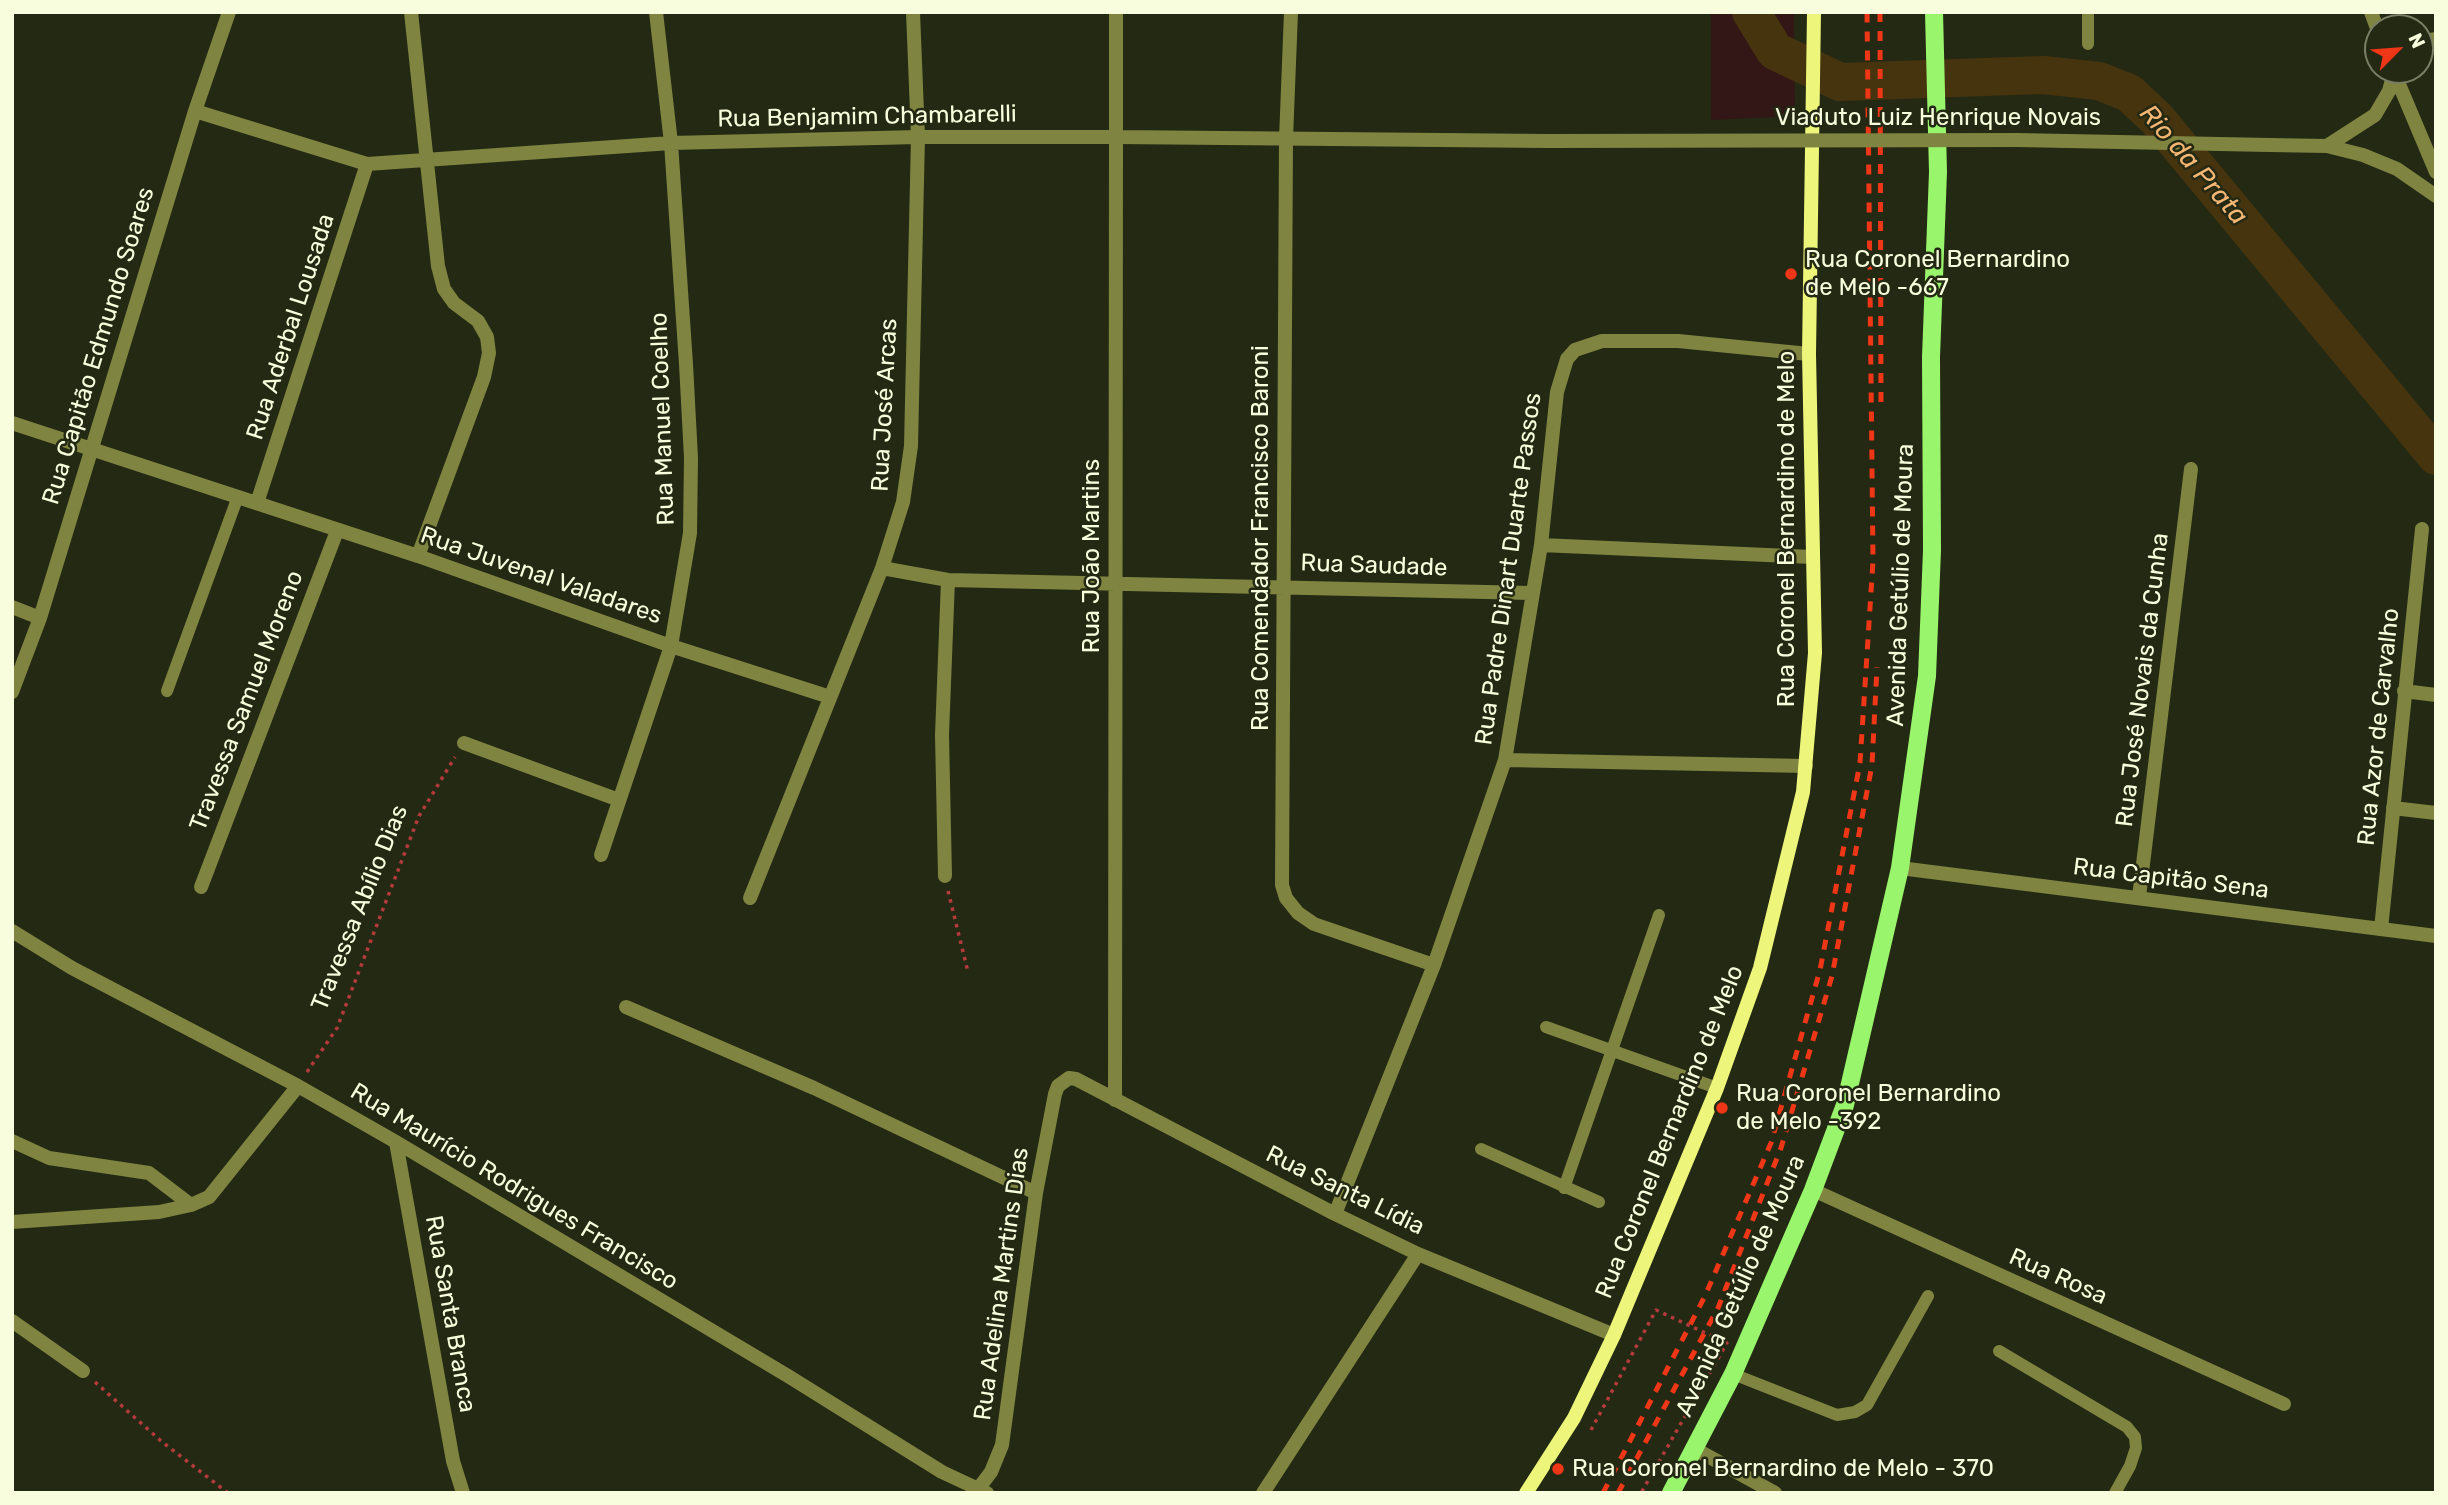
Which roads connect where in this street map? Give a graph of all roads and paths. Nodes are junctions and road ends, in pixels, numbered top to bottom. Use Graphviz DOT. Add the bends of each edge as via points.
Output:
graph roads {
  1 [pos="229,12"];
  2 [pos="411,12"];
  3 [pos="656,12"];
  4 [pos="913,12"];
  5 [pos="1116,12"];
  6 [pos="1291,12"];
  7 [pos="1814,12"];
  8 [pos="1934,12"];
  9 [pos="2088,12"];
  10 [pos="2088,44"];
  11 [pos="2390,84"];
  12 [pos="2399,84"];
  13 [pos="195,111"];
  14 [pos="918,137"];
  15 [pos="1116,137"];
  16 [pos="1286,139"];
  17 [pos="1548,141"];
  18 [pos="671,143"];
  19 [pos="2327,146"];
  20 [pos="426,162"];
  21 [pos="368,164"];
  22 [pos="2436,172"];
  23 [pos="2436,196"];
  24 [pos="1809,354"];
  25 [pos="12,423"];
  26 [pos="91,450"];
  27 [pos="2191,469"];
  28 [pos="237,499"];
  29 [pos="257,503"];
  30 [pos="2422,529"];
  31 [pos="337,531"];
  32 [pos="1541,545"];
  33 [pos="418,556"];
  34 [pos="1812,557"];
  35 [pos="882,568"];
  36 [pos="948,580"];
  37 [pos="1115,585"];
  38 [pos="1285,586"];
  39 [pos="1531,593"];
  40 [pos="12,607"];
  41 [pos="40,618"];
  42 [pos="671,646"];
  43 [pos="167,691"];
  44 [pos="2404,691"];
  45 [pos="12,692"];
  46 [pos="2436,695"];
  47 [pos="830,697"];
  48 [pos="464,743"];
  49 [pos="1505,760"];
  50 [pos="1806,766"];
  51 [pos="619,800"];
  52 [pos="2393,808"];
  53 [pos="2436,813"];
  54 [pos="601,855"];
  55 [pos="1900,868"];
  56 [pos="945,876"];
  57 [pos="201,887"];
  58 [pos="2139,897"];
  59 [pos="750,898"];
  60 [pos="1659,915"];
  61 [pos="2381,929"];
  62 [pos="12,931"];
  63 [pos="2436,936"];
  64 [pos="1434,965"];
  65 [pos="968,972"];
  66 [pos="626,1007"];
  67 [pos="1546,1027"];
  68 [pos="1613,1051"];
  69 [pos="1063,1082"];
  70 [pos="298,1086"];
  71 [pos="1717,1088"];
  72 [pos="1115,1100"];
  73 [pos="12,1141"];
  74 [pos="396,1142"];
  75 [pos="1481,1149"];
  76 [pos="1564,1188"];
  77 [pos="1814,1191"];
  78 [pos="1036,1194"];
  79 [pos="1599,1202"];
  80 [pos="191,1205"];
  81 [pos="1335,1214"];
  82 [pos="12,1222"];
  83 [pos="1418,1254"];
  84 [pos="1928,1296"];
  85 [pos="12,1321"];
  86 [pos="1614,1335"];
  87 [pos="1998,1351"];
  88 [pos="83,1371"];
  89 [pos="1733,1374"];
  90 [pos="2284,1404"];
  91 [pos="1591,1430"];
  92 [pos="1695,1449"];
  93 [pos="980,1491"];
  94 [pos="228,1493"];
  95 [pos="463,1493"];
  96 [pos="1263,1493"];
  97 [pos="1526,1493"];
  98 [pos="1641,1493"];
  99 [pos="1671,1493"];
  100 [pos="1775,1493"];
  101 [pos="2115,1493"];
  1 -- 13 [label="street, Rua Capitão Edmundo Soares"];
  2 -- 20 [label="street"];
  3 -- 18 [label="street, Rua Manuel Coelho"];
  4 -- 14 [label="street, Rua José Arcas"];
  5 -- 15 [label="street, Rua João Martins"];
  6 -- 16 [label="street, Rua Comendador Francisco Baroni"];
  7 -- 24 [label="main road, Rua Coronel Bernardino de Melo"];
  8 -- 55 [label="main road, Avenida Getúlio de Moura" via="1938,172 1927,676"];
  9 -- 10 [label="lane"];
  11 -- 19 [label="street" via="2375,115"];
  12 -- 22 [label="street"];
  13 -- 21 [label="street, Rua Benjamim Chambarelli"];
  13 -- 26 [label="street, Rua Capitão Edmundo Soares"];
  14 -- 15 [label="street, Rua Benjamim Chambarelli"];
  14 -- 18 [label="street, Rua Benjamim Chambarelli"];
  14 -- 35 [label="street, Rua José Arcas" via="911,446 903,502"];
  15 -- 16 [label="street, Rua Benjamim Chambarelli"];
  15 -- 37 [label="street, Rua João Martins"];
  16 -- 17 [label="street, Rua Benjamim Chambarelli"];
  16 -- 38 [label="street, Rua Comendador Francisco Baroni"];
  17 -- 19 [label="street, Viaduto Luiz Henrique Novais, bridge" via="2017,139"];
  18 -- 20 [label="street, Rua Benjamim Chambarelli"];
  18 -- 42 [label="street, Rua Manuel Coelho" via="691,471 690,533"];
  19 -- 23 [label="street, Viaduto Luiz Henrique Novais" via="2397,169"];
  20 -- 21 [label="street, Rua Benjamim Chambarelli"];
  20 -- 33 [label="street" via="444,289 478,321 489,353"];
  21 -- 29 [label="street, Rua Aderbal Lousada"];
  24 -- 32 [label="street, Rua Padre Dinart Duarte Passos" via="1631,340 1602,341 1575,350 1567,359 1557,392"];
  24 -- 34 [label="main road, Rua Coronel Bernardino de Melo"];
  25 -- 26 [label="street, Rua Juvenal Valadares"];
  26 -- 28 [label="street, Rua Juvenal Valadares"];
  26 -- 41 [label="street, Rua Capitão Edmundo Soares"];
  27 -- 58 [label="street, Rua José Novais da Cunha"];
  28 -- 29 [label="street, Rua Juvenal Valadares"];
  28 -- 43 [label="lane"];
  29 -- 31 [label="street, Rua Juvenal Valadares"];
  30 -- 44 [label="street, Rua Azor de Carvalho"];
  31 -- 33 [label="street, Rua Juvenal Valadares"];
  31 -- 57 [label="street, Travessa Samuel Moreno"];
  32 -- 34 [label="street"];
  32 -- 39 [label="street, Rua Padre Dinart Duarte Passos"];
  33 -- 42 [label="street, Rua Juvenal Valadares"];
  34 -- 50 [label="main road, Rua Coronel Bernardino de Melo" via="1815,653"];
  35 -- 36 [label="street, Rua Saudade"];
  35 -- 47 [label="street, Rua José Arcas"];
  36 -- 37 [label="street, Rua Saudade"];
  36 -- 56 [label="street" via="942,735"];
  37 -- 38 [label="street, Rua Saudade"];
  37 -- 72 [label="street, Rua João Martins"];
  38 -- 39 [label="street, Rua Saudade"];
  38 -- 64 [label="street, Rua Comendador Francisco Baroni" via="1281,865 1286,898 1298,914 1314,923"];
  39 -- 49 [label="street, Rua Padre Dinart Duarte Passos"];
  40 -- 41 [label="street"];
  41 -- 45 [label="street, Rua Capitão Edmundo Soares"];
  42 -- 47 [label="street, Rua Juvenal Valadares"];
  42 -- 51 [label="street, Rua Manuel Coelho"];
  44 -- 46 [label="street"];
  44 -- 52 [label="street, Rua Azor de Carvalho"];
  47 -- 59 [label="street, Rua José Arcas"];
  48 -- 51 [label="street"];
  48 -- 70 [label="path, Travessa Abílio Dias" via="419,816 337,1028"];
  49 -- 50 [label="street"];
  49 -- 64 [label="street, Rua Padre Dinart Duarte Passos"];
  50 -- 71 [label="main road, Rua Coronel Bernardino de Melo" via="1760,968"];
  51 -- 54 [label="street, Rua Manuel Coelho"];
  52 -- 53 [label="street"];
  52 -- 61 [label="street, Rua Azor de Carvalho"];
  55 -- 58 [label="street, Rua Capitão Sena"];
  55 -- 77 [label="main road, Avenida Getúlio de Moura" via="1845,1105"];
  56 -- 65 [label="path"];
  58 -- 61 [label="street, Rua Capitão Sena"];
  60 -- 68 [label="lane"];
  61 -- 63 [label="street, Rua Capitão Sena"];
  62 -- 70 [label="street, Rua Maurício Rodrigues Francisco" via="72,968"];
  64 -- 81 [label="street, Rua Padre Dinart Duarte Passos"];
  66 -- 78 [label="street" via="814,1088"];
  67 -- 68 [label="lane"];
  68 -- 71 [label="lane"];
  68 -- 76 [label="lane"];
  69 -- 72 [label="street, Rua Santa Lídia" via="1076,1079"];
  69 -- 78 [label="street, Rua Adelina Martins Dias" via="1055,1094"];
  70 -- 74 [label="street, Rua Maurício Rodrigues Francisco"];
  70 -- 80 [label="street" via="229,1176 209,1197"];
  71 -- 86 [label="main road, Rua Coronel Bernardino de Melo"];
  72 -- 81 [label="street, Rua Santa Lídia"];
  73 -- 80 [label="street" via="49,1158 149,1173"];
  74 -- 93 [label="street, Rua Maurício Rodrigues Francisco"];
  74 -- 95 [label="street, Rua Santa Branca" via="453,1461"];
  75 -- 76 [label="lane"];
  76 -- 79 [label="lane"];
  77 -- 89 [label="main road, Avenida Getúlio de Moura"];
  77 -- 90 [label="street, Rua Rosa"];
  78 -- 93 [label="street, Rua Adelina Martins Dias" via="1002,1445"];
  80 -- 82 [label="street" via="159,1212"];
  81 -- 83 [label="street, Rua Santa Lídia"];
  83 -- 86 [label="street, Rua Santa Lídia"];
  83 -- 96 [label="street"];
  84 -- 89 [label="lane" via="1867,1405 1855,1412 1838,1415"];
  85 -- 88 [label="street"];
  86 -- 97 [label="main road, Rua Coronel Bernardino de Melo" via="1574,1418"];
  87 -- 101 [label="lane" via="2127,1427 2136,1448"];
  88 -- 94 [label="path"];
  89 -- 92 [label="main road, Avenida Getúlio de Moura"];
  91 -- 98 [label="path, bridge" via="1656,1310 1727,1343"];
  92 -- 99 [label="main road, Avenida Getúlio de Moura"];
  92 -- 100 [label="street"];
}
